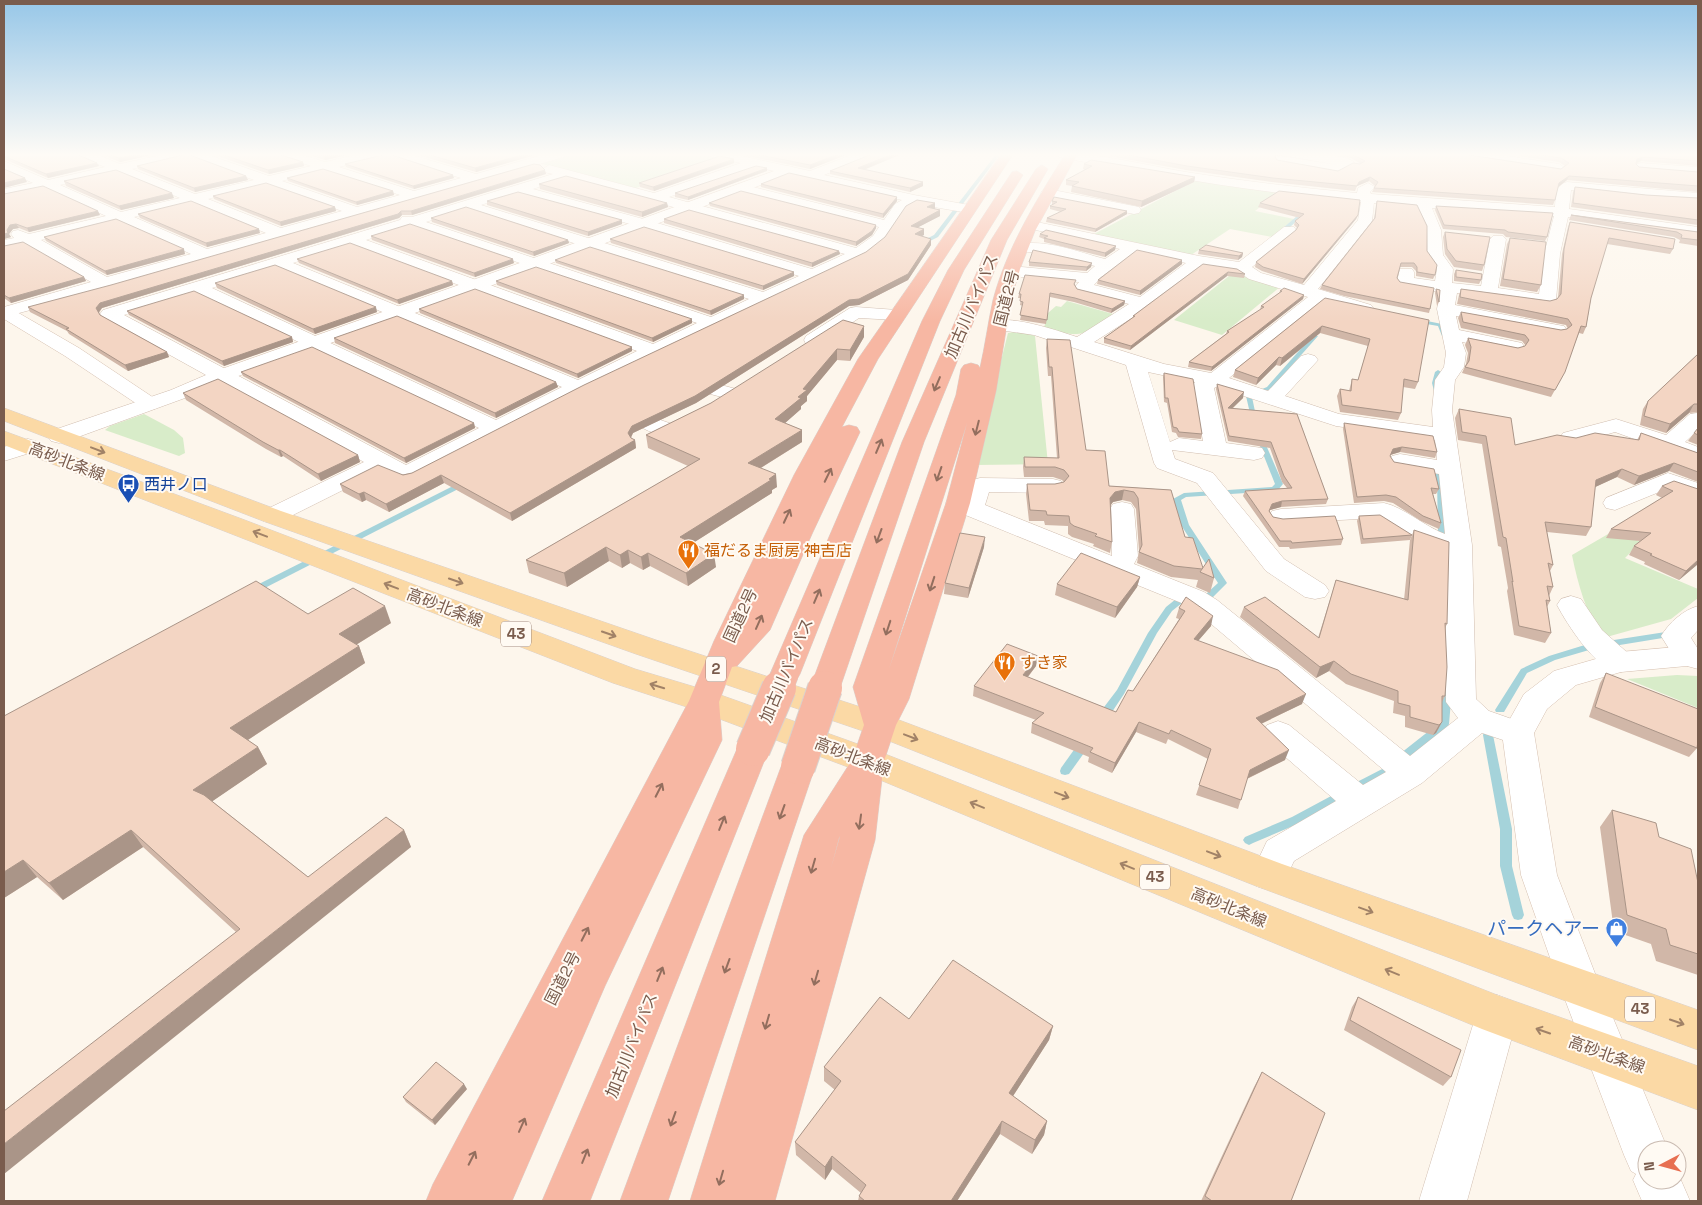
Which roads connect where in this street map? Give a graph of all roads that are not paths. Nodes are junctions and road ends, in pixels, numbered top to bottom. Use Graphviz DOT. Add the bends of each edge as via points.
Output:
graph roads {
  1 [pos="101,209"];
  2 [pos="149,209"];
  3 [pos="222,209"];
  4 [pos="454,209"];
  5 [pos="482,209"];
  6 [pos="592,209"];
  7 [pos="681,209"];
  8 [pos="695,209"];
  9 [pos="825,209"];
  10 [pos="899,209"];
  11 [pos="960,209"];
  12 [pos="995,209"];
  13 [pos="1036,209"];
  14 [pos="1038,209"];
  15 [pos="1107,209"];
  16 [pos="1130,209"];
  17 [pos="1367,209"];
  18 [pos="1426,209"];
  19 [pos="1485,209"];
  20 [pos="1519,209"];
  21 [pos="365,210"];
  22 [pos="1134,210"];
  23 [pos="1562,212"];
  24 [pos="1098,215"];
  25 [pos="118,217"];
  26 [pos="1683,220"];
  27 [pos="412,222"];
  28 [pos="1490,222"];
  29 [pos="642,223"];
  30 [pos="1084,223"];
  31 [pos="888,225"];
  32 [pos="4,227"];
  33 [pos="1698,231"];
  34 [pos="1069,232"];
  35 [pos="282,234"];
  36 [pos="1291,237"];
  37 [pos="27,239"];
  38 [pos="1498,239"];
  39 [pos="354,240"];
  40 [pos="590,242"];
  41 [pos="4,245"];
  42 [pos="1016,246"];
  43 [pos="1134,246"];
  44 [pos="859,253"];
  45 [pos="206,255"];
  46 [pos="1199,261"];
  47 [pos="279,263"];
  48 [pos="535,263"];
  49 [pos="1108,265"];
  50 [pos="1242,267"];
  51 [pos="956,270"];
  52 [pos="1406,272"];
  53 [pos="814,275"];
  54 [pos="1082,278"];
  55 [pos="107,284"];
  56 [pos="476,285"];
  57 [pos="197,287"];
  58 [pos="1489,291"];
  59 [pos="1314,294"];
  60 [pos="1406,294"];
  61 [pos="764,298"];
  62 [pos="1143,303"];
  63 [pos="4,312"];
  64 [pos="400,312"];
  65 [pos="1385,312"];
  66 [pos="1445,313"];
  67 [pos="897,314"];
  68 [pos="714,323"];
  69 [pos="998,324"];
  70 [pos="1558,330"];
  71 [pos="316,343"];
  72 [pos="1080,343"];
  73 [pos="1515,347"];
  74 [pos="800,348"];
  75 [pos="654,351"];
  76 [pos="1308,360"];
  77 [pos="1136,361"];
  78 [pos="220,376"];
  79 [pos="1215,380"];
  80 [pos="578,387"];
  81 [pos="1272,398"];
  82 [pos="150,404"];
  83 [pos="4,414"];
  84 [pos="1698,418"];
  85 [pos="496,428"];
  86 [pos="1444,435"];
  87 [pos="59,436"];
  88 [pos="4,437"];
  89 [pos="1571,438"];
  90 [pos="1666,442"];
  91 [pos="28,446"];
  92 [pos="1178,446"];
  93 [pos="1216,449"];
  94 [pos="1254,452"];
  95 [pos="4,454"];
  96 [pos="1698,455"];
  97 [pos="1400,461"];
  98 [pos="381,462"];
  99 [pos="1449,468"];
  100 [pos="1054,486"];
  101 [pos="1698,491"];
  102 [pos="1616,493"];
  103 [pos="965,506"];
  104 [pos="1122,509"];
  105 [pos="272,516"];
  106 [pos="1297,520"];
  107 [pos="1459,545"];
  108 [pos="333,550"];
  109 [pos="1119,567"];
  110 [pos="1315,591"];
  111 [pos="1571,604"];
  112 [pos="1689,639"];
  113 [pos="1606,652"];
  114 [pos="710,686"];
  115 [pos="1478,719"];
  116 [pos="880,725"];
  117 [pos="1278,733"];
  118 [pos="1518,733"];
  119 [pos="868,761"];
  120 [pos="1410,774"];
  121 [pos="1361,803"];
  122 [pos="1269,875"];
  123 [pos="1581,989"];
  124 [pos="1497,1014"];
  125 [pos="1698,1030"];
  126 [pos="1606,1053"];
  127 [pos="1698,1088"];
  128 [pos="1641,1140"];
  129 [pos="748,1200"];
  130 [pos="450,1201"];
  131 [pos="488,1201"];
  132 [pos="566,1201"];
  133 [pos="644,1201"];
  134 [pos="1443,1201"];
  1 -- 25 [label="street"];
  2 -- 25 [label="street"];
  3 -- 35 [label="street"];
  4 -- 27 [label="street"];
  5 -- 40 [label="street"];
  6 -- 29 [label="street"];
  7 -- 29 [label="street"];
  8 -- 44 [label="street"];
  9 -- 31 [label="street"];
  10 -- 31 [label="street"];
  11 -- 67 [label="highway, 国道2号 / 2"];
  12 -- 51 [label="highway, 加古川バイパス"];
  13 -- 42 [label="highway, 加古川バイパス"];
  14 -- 42 [label="highway, 国道2号"];
  15 -- 24 [label="street"];
  16 -- 22 [label="street"];
  17 -- 59 [label="street" via="1365,221"];
  18 -- 66 [label="street" via="1434,230 1435,255 1445,270"];
  19 -- 28 [label="street"];
  20 -- 23 [label="street"];
  21 -- 27 [label="street"];
  21 -- 35 [label="street"];
  23 -- 33 [label="street"];
  23 -- 58 [label="street" via="1552,254 1547,300"];
  25 -- 37 [label="street"];
  25 -- 45 [label="street"];
  26 -- 33 [label="street"];
  27 -- 39 [label="street"];
  27 -- 48 [label="street"];
  29 -- 40 [label="street"];
  29 -- 53 [label="street"];
  30 -- 34 [label="street"];
  31 -- 44 [label="street"];
  32 -- 37 [label="street"];
  34 -- 42 [label="street"];
  34 -- 43 [label="street"];
  35 -- 45 [label="street"];
  36 -- 50 [label="street"];
  37 -- 41 [label="street"];
  37 -- 55 [label="street"];
  38 -- 58 [label="street"];
  39 -- 47 [label="street"];
  39 -- 56 [label="street"];
  40 -- 48 [label="street"];
  40 -- 61 [label="street"];
  42 -- 49 [label="street" via="1042,248"];
  42 -- 54 [label="street"];
  42 -- 69 [label="highway, 国道2号"];
  42 -- 116 [label="highway, one-way" via="982,307 966,395 868,687"];
  42 -- 133 [label="highway, 加古川バイパス, one-way, bridge" via="913,442"];
  43 -- 46 [label="street"];
  43 -- 49 [label="street"];
  44 -- 53 [label="street"];
  45 -- 55 [label="street"];
  46 -- 50 [label="street"];
  46 -- 62 [label="street"];
  47 -- 57 [label="street"];
  47 -- 64 [label="street"];
  48 -- 56 [label="street"];
  48 -- 68 [label="street"];
  49 -- 62 [label="street" via="1083,287"];
  50 -- 59 [label="street" via="1255,276"];
  114 -- 51 [label="highway, one-way" via="756,630 803,526 903,323"];
  132 -- 51 [label="highway, 加古川バイパス, one-way, bridge"];
  52 -- 66 [label="street" via="1405,281"];
  53 -- 61 [label="street"];
  55 -- 63 [label="street"];
  56 -- 64 [label="street"];
  56 -- 75 [label="street"];
  57 -- 71 [label="street"];
  57 -- 78 [label="street" via="109,314"];
  58 -- 66 [label="street" via="1466,288"];
  59 -- 65 [label="street"];
  59 -- 79 [label="street"];
  60 -- 66 [label="street"];
  61 -- 68 [label="street"];
  62 -- 72 [label="street"];
  63 -- 82 [label="street"];
  64 -- 71 [label="street"];
  64 -- 80 [label="street"];
  66 -- 70 [label="street"];
  66 -- 73 [label="street"];
  66 -- 86 [label="street" via="1456,353 1454,367 1445,380"];
  67 -- 74 [label="street" via="856,312"];
  114 -- 67 [label="highway, 国道2号 / 2, one-way" via="806,475 868,359"];
  68 -- 75 [label="street"];
  69 -- 72 [label="street" via="1036,330"];
  69 -- 103 [label="highway, 国道2号, one-way"];
  71 -- 78 [label="street"];
  71 -- 85 [label="street"];
  72 -- 77 [label="street"];
  75 -- 80 [label="street"];
  76 -- 81 [label="street"];
  77 -- 79 [label="street"];
  77 -- 110 [label="street" via="1165,463 1205,478 1276,565"];
  78 -- 82 [label="street"];
  78 -- 98 [label="street"];
  79 -- 81 [label="street"];
  79 -- 93 [label="street" via="1203,385"];
  80 -- 85 [label="street"];
  81 -- 86 [label="street" via="1336,420"];
  82 -- 87 [label="street"];
  83 -- 87 [label="main road, 高砂北条線 / 43"];
  84 -- 90 [label="street" via="1677,438"];
  85 -- 98 [label="street" via="406,474"];
  86 -- 99 [label="street"];
  87 -- 105 [label="main road, 高砂北条線 / 43, one-way"];
  88 -- 91 [label="main road, 高砂北条線 / 43"];
  89 -- 90 [label="street" via="1616,425"];
  90 -- 96 [label="street"];
  91 -- 95 [label="street"];
  108 -- 91 [label="main road, 高砂北条線 / 43, one-way"];
  92 -- 93 [label="street"];
  93 -- 94 [label="street"];
  97 -- 99 [label="street"];
  98 -- 105 [label="street"];
  99 -- 107 [label="street"];
  100 -- 103 [label="street" via="980,486"];
  101 -- 102 [label="street" via="1668,480 1639,492"];
  103 -- 109 [label="street"];
  103 -- 116 [label="highway, 国道2号, one-way" via="894,699"];
  104 -- 109 [label="street" via="1125,556"];
  105 -- 108 [label="main road, 高砂北条線 / 43"];
  106 -- 107 [label="street" via="1339,506 1384,510 1431,539"];
  107 -- 115 [label="street" via="1461,702"];
  108 -- 114 [label="main road, 高砂北条線 / 43" via="624,676"];
  109 -- 120 [label="street" via="1207,606"];
  111 -- 113 [label="street" via="1580,623"];
  112 -- 113 [label="street"];
  113 -- 118 [label="street" via="1535,702"];
  114 -- 116 [label="main road, 高砂北条線 / 43"];
  114 -- 119 [label="main road, 高砂北条線 / 43"];
  130 -- 114 [label="highway, 国道2号 / 2, one-way"];
  131 -- 114 [label="highway, one-way" via="588,978 706,740"];
  115 -- 118 [label="street"];
  115 -- 120 [label="street"];
  116 -- 119 [label="highway, 国道2号"];
  116 -- 122 [label="main road, 高砂北条線 / 43, one-way"];
  117 -- 121 [label="street"];
  118 -- 123 [label="street" via="1539,875"];
  124 -- 119 [label="main road, 高砂北条線 / 43, one-way"];
  119 -- 129 [label="highway, 国道2号, one-way" via="822,835"];
  120 -- 121 [label="street"];
  121 -- 122 [label="street" via="1280,851"];
  122 -- 123 [label="main road, 高砂北条線 / 43, one-way"];
  123 -- 125 [label="main road, 高砂北条線 / 43, one-way"];
  123 -- 126 [label="street"];
  126 -- 124 [label="main road, 高砂北条線 / 43, one-way"];
  124 -- 134 [label="street"];
  126 -- 127 [label="main road, 高砂北条線 / 43"];
  126 -- 128 [label="street"];
}
